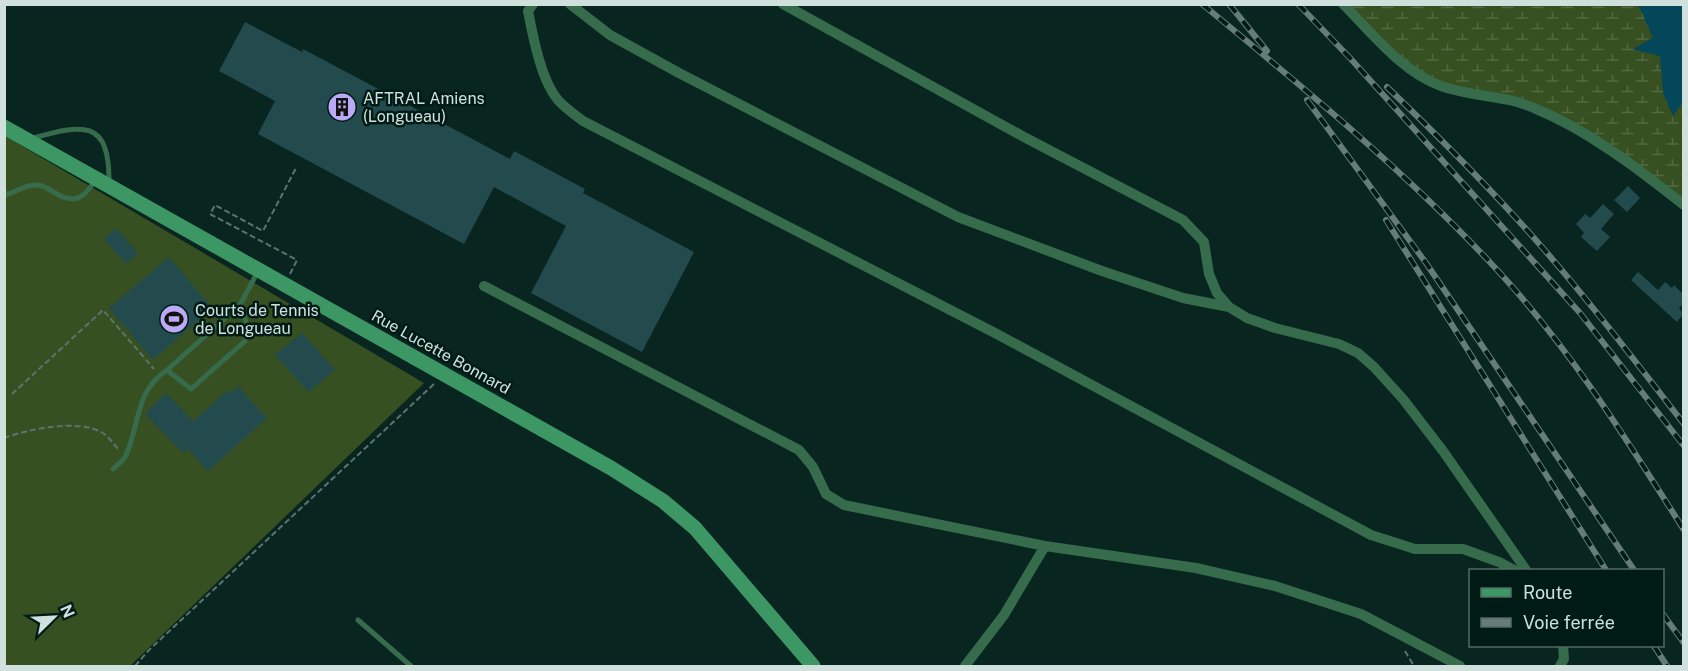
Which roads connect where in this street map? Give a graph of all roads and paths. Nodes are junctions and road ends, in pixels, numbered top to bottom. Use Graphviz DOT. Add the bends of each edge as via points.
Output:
graph roads {
  1 [pos="533,4"];
  2 [pos="570,4"];
  3 [pos="783,4"];
  4 [pos="1343,4"];
  5 [pos="4,127"];
  6 [pos="26,140"];
  7 [pos="296,168"];
  8 [pos="102,182"];
  9 [pos="4,191"];
  10 [pos="1683,205"];
  11 [pos="259,270"];
  12 [pos="284,284"];
  13 [pos="484,286"];
  14 [pos="240,305"];
  15 [pos="1229,307"];
  16 [pos="167,370"];
  17 [pos="159,375"];
  18 [pos="445,375"];
  19 [pos="12,394"];
  20 [pos="4,438"];
  21 [pos="126,457"];
  22 [pos="113,469"];
  23 [pos="1045,546"];
  24 [pos="1512,569"];
  25 [pos="1525,569"];
  26 [pos="358,620"];
  27 [pos="1563,647"];
  28 [pos="135,666"];
  29 [pos="411,666"];
  30 [pos="813,666"];
  31 [pos="966,666"];
  32 [pos="1460,666"];
  33 [pos="1560,666"];
  1 -- 24 [label="street" via="528,11 545,74 556,98 584,121 995,333 1371,535 1415,549 1463,549"];
  2 -- 15 [label="street" via="610,35 659,62 958,217 1183,298"];
  3 -- 15 [label="street" via="1183,220 1204,242 1209,274 1217,293"];
  4 -- 10 [label="street" via="1421,77 1442,86 1514,101 1547,114 1614,151"];
  5 -- 6 [label="street, Rue Lucette Bonnard"];
  6 -- 8 [label="street, Rue Lucette Bonnard"];
  6 -- 8 [label="lane" via="70,128 87,129 106,147 109,164"];
  7 -- 12 [label="path" via="263,231 215,205 210,214 297,260"];
  8 -- 9 [label="lane" via="72,200 42,186 31,185 6,195"];
  8 -- 11 [label="street, Rue Lucette Bonnard"];
  11 -- 12 [label="street, Rue Lucette Bonnard"];
  11 -- 14 [label="lane"];
  12 -- 18 [label="street, Rue Lucette Bonnard"];
  13 -- 23 [label="street" via="799,450 813,467 826,494 844,505"];
  14 -- 16 [label="lane"];
  14 -- 16 [label="lane" via="248,333 245,341 191,389"];
  15 -- 25 [label="street" via="1275,328 1339,344 1374,366 1443,451"];
  16 -- 17 [label="lane"];
  17 -- 19 [label="path" via="102,310"];
  17 -- 21 [label="lane" via="141,402"];
  18 -- 28 [label="path"];
  18 -- 30 [label="street, Rue Lucette Bonnard" via="619,472 663,501 694,528"];
  20 -- 21 [label="path" via="78,425 103,433"];
  21 -- 22 [label="lane"];
  23 -- 31 [label="street" via="1004,615"];
  23 -- 32 [label="street" via="1196,568 1275,586 1360,614"];
  26 -- 29 [label="lane"];
  27 -- 33 [label="street"];
}
